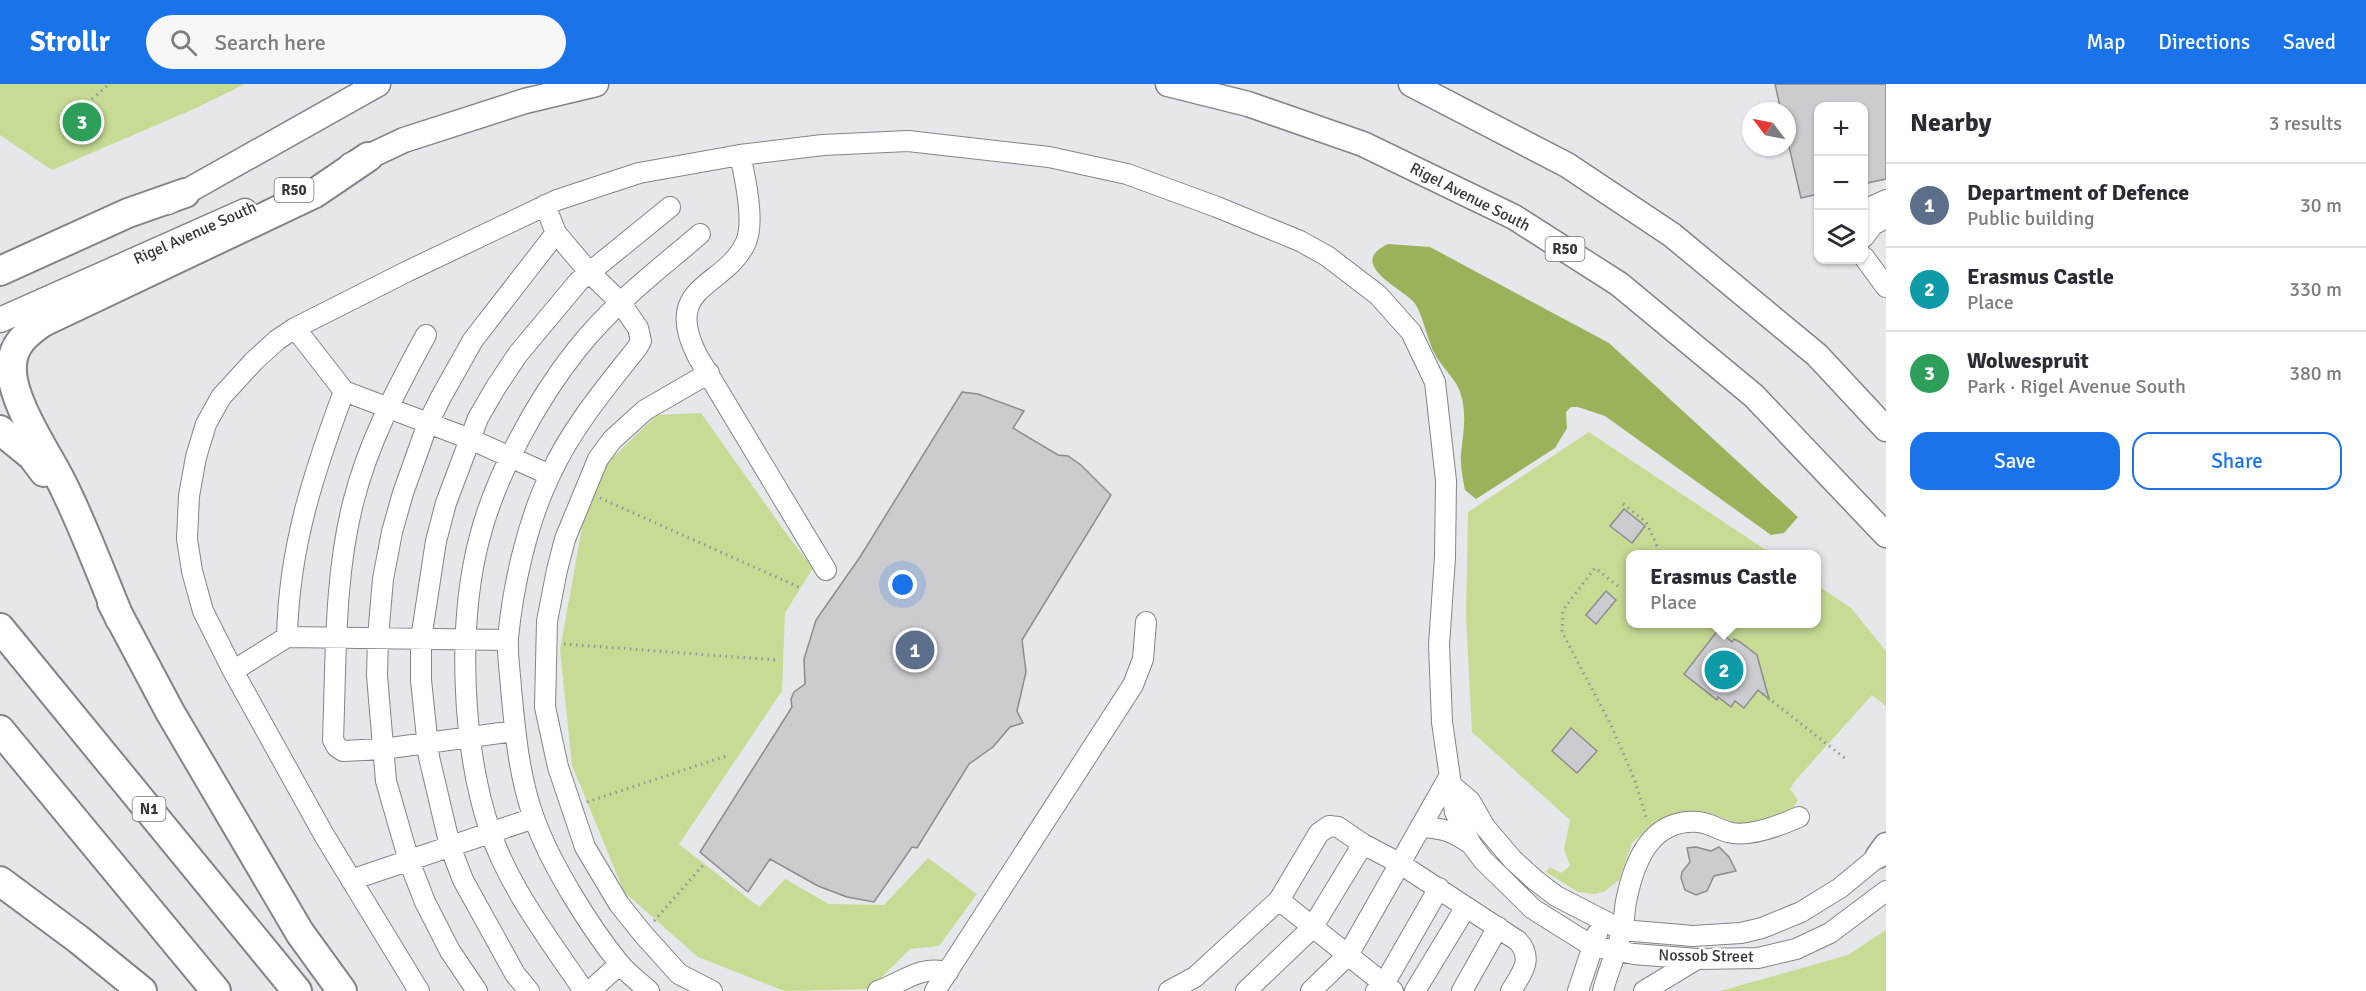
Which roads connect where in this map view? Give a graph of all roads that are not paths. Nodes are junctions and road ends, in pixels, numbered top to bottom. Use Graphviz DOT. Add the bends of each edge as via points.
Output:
graph roads {
  1 [pos="378,84"];
  2 [pos="596,84"];
  3 [pos="1168,84"];
  4 [pos="1411,84"];
  5 [pos="740,155"];
  6 [pos="368,157"];
  7 [pos="185,193"];
  8 [pos="1886,200"];
  9 [pos="545,205"];
  10 [pos="670,207"];
  11 [pos="1868,208"];
  12 [pos="1886,218"];
  13 [pos="1868,231"];
  14 [pos="556,233"];
  15 [pos="700,234"];
  16 [pos="1868,259"];
  17 [pos="0,271"];
  18 [pos="589,272"];
  19 [pos="0,286"];
  20 [pos="1886,287"];
  21 [pos="620,302"];
  22 [pos="0,320"];
  23 [pos="295,328"];
  24 [pos="426,335"];
  25 [pos="708,373"];
  26 [pos="344,391"];
  27 [pos="388,406"];
  28 [pos="428,423"];
  29 [pos="1886,429"];
  30 [pos="0,430"];
  31 [pos="470,439"];
  32 [pos="510,458"];
  33 [pos="549,475"];
  34 [pos="1886,535"];
  35 [pos="826,570"];
  36 [pos="120,619"];
  37 [pos="1146,622"];
  38 [pos="0,628"];
  39 [pos="287,637"];
  40 [pos="378,637"];
  41 [pos="337,638"];
  42 [pos="421,639"];
  43 [pos="508,640"];
  44 [pos="467,641"];
  45 [pos="232,671"];
  46 [pos="0,730"];
  47 [pos="515,730"];
  48 [pos="470,736"];
  49 [pos="426,743"];
  50 [pos="383,749"];
  51 [pos="1450,781"];
  52 [pos="534,818"];
  53 [pos="1799,818"];
  54 [pos="1420,827"];
  55 [pos="490,832"];
  56 [pos="1363,844"];
  57 [pos="1471,844"];
  58 [pos="450,846"];
  59 [pos="1883,850"];
  60 [pos="409,861"];
  61 [pos="1399,863"];
  62 [pos="351,880"];
  63 [pos="0,881"];
  64 [pos="1439,888"];
  65 [pos="1886,891"];
  66 [pos="1627,897"];
  67 [pos="1279,900"];
  68 [pos="1466,907"];
  69 [pos="1602,921"];
  70 [pos="1498,927"];
  71 [pos="1312,928"];
  72 [pos="1622,930"];
  73 [pos="1592,946"];
  74 [pos="1616,951"];
  75 [pos="1348,955"];
  76 [pos="1697,959"];
  77 [pos="620,964"];
  78 [pos="948,972"];
  79 [pos="1201,984"];
  80 [pos="1384,989"];
  81 [pos="142,991"];
  82 [pos="216,991"];
  83 [pos="297,991"];
  84 [pos="342,991"];
  85 [pos="419,991"];
  86 [pos="477,991"];
  87 [pos="529,991"];
  88 [pos="584,991"];
  89 [pos="591,991"];
  90 [pos="649,991"];
  91 [pos="712,991"];
  92 [pos="878,991"];
  93 [pos="935,991"];
  94 [pos="1169,991"];
  95 [pos="1246,991"];
  96 [pos="1311,991"];
  97 [pos="1415,991"];
  98 [pos="1462,991"];
  99 [pos="1512,991"];
  100 [pos="1578,991"];
  101 [pos="1603,991"];
  102 [pos="1644,991"];
  1 -- 7 [label="main road"];
  2 -- 6 [label="main road, Rigel Avenue South / R50" via="525,101 404,140"];
  3 -- 34 [label="main road, Rigel Avenue South / R50" via="1248,104 1363,144 1514,217 1620,284 1754,396"];
  4 -- 29 [label="main road" via="1567,165 1672,235 1817,355"];
  5 -- 9 [label="street" via="639,173"];
  5 -- 25 [label="street" via="747,187 749,233 727,267 697,291 687,315 692,344"];
  5 -- 51 [label="street" via="823,145 908,141 1060,160 1127,174 1286,235 1327,256 1377,295 1420,346 1437,393 1446,481 1439,645 1442,722"];
  6 -- 22 [label="main road, Rigel Avenue South / R50"];
  6 -- 36 [label="highway" via="315,193 43,322 18,344 11,367 15,387 62,482"];
  7 -- 17 [label="highway" via="128,213"];
  7 -- 19 [label="main road"];
  8 -- 11 [label="street"];
  9 -- 14 [label="street"];
  9 -- 23 [label="street"];
  10 -- 18 [label="street"];
  12 -- 13 [label="street"];
  14 -- 18 [label="street"];
  14 -- 28 [label="street" via="473,340"];
  15 -- 21 [label="street"];
  16 -- 20 [label="street"];
  18 -- 21 [label="street"];
  18 -- 31 [label="street" via="518,354"];
  21 -- 32 [label="street" via="577,349 547,392"];
  21 -- 33 [label="street" via="638,328 641,341 575,429"];
  23 -- 26 [label="street"];
  23 -- 45 [label="street" via="254,361 221,397 206,424 196,457 187,538 192,571 203,611"];
  24 -- 27 [label="street"];
  25 -- 35 [label="street"];
  25 -- 91 [label="street" via="645,410 612,440 598,459 565,539 557,570 547,621 545,706 558,767 585,847 643,934 679,974"];
  26 -- 27 [label="street"];
  26 -- 39 [label="street" via="300,525"];
  27 -- 28 [label="street"];
  27 -- 41 [label="street" via="353,502 344,548"];
  28 -- 31 [label="street"];
  28 -- 40 [label="street" via="392,532"];
  30 -- 36 [label="highway" via="32,456 45,473"];
  31 -- 32 [label="street"];
  31 -- 42 [label="street" via="436,541"];
  32 -- 33 [label="street"];
  32 -- 44 [label="street" via="479,538 471,578"];
  33 -- 43 [label="street" via="527,540"];
  36 -- 84 [label="highway" via="300,933"];
  37 -- 78 [label="street" via="1143,659 1133,685"];
  38 -- 83 [label="highway, N1"];
  39 -- 41 [label="street"];
  39 -- 45 [label="street"];
  40 -- 41 [label="street"];
  40 -- 42 [label="street"];
  40 -- 50 [label="street"];
  41 -- 50 [label="street" via="335,744 343,751"];
  42 -- 44 [label="street"];
  42 -- 49 [label="street"];
  43 -- 44 [label="street"];
  43 -- 47 [label="street"];
  44 -- 48 [label="street"];
  45 -- 62 [label="street"];
  46 -- 82 [label="highway"];
  47 -- 48 [label="street"];
  47 -- 52 [label="street"];
  48 -- 49 [label="street"];
  48 -- 55 [label="street"];
  49 -- 50 [label="street"];
  49 -- 58 [label="street"];
  50 -- 60 [label="street" via="386,781"];
  51 -- 54 [label="street"];
  51 -- 57 [label="street" via="1455,812"];
  51 -- 69 [label="street, Nossob Street" via="1470,801 1512,860 1556,896"];
  52 -- 55 [label="street"];
  52 -- 77 [label="street" via="572,895"];
  53 -- 66 [label="street" via="1742,834 1690,822 1665,828 1645,846"];
  54 -- 57 [label="street" via="1440,827"];
  54 -- 61 [label="street"];
  55 -- 58 [label="street"];
  55 -- 88 [label="street" via="525,904"];
  56 -- 61 [label="street"];
  56 -- 67 [label="street" via="1338,827 1324,827"];
  56 -- 71 [label="street"];
  57 -- 73 [label="street, Nossob Street" via="1533,909"];
  58 -- 60 [label="street"];
  58 -- 87 [label="street" via="483,917"];
  59 -- 72 [label="street, Nossob Street" via="1853,878 1820,900 1762,928 1693,936"];
  60 -- 62 [label="street"];
  60 -- 86 [label="street" via="450,951"];
  61 -- 64 [label="street"];
  61 -- 75 [label="street"];
  62 -- 85 [label="street"];
  63 -- 81 [label="highway"];
  64 -- 68 [label="street"];
  64 -- 80 [label="street"];
  65 -- 76 [label="street, Nossob Street" via="1830,933 1796,949 1758,958"];
  66 -- 69 [label="street"];
  66 -- 72 [label="street"];
  67 -- 71 [label="street"];
  67 -- 79 [label="street"];
  68 -- 70 [label="street"];
  68 -- 97 [label="street"];
  69 -- 72 [label="street, Nossob Street"];
  69 -- 73 [label="street"];
  70 -- 98 [label="street"];
  70 -- 99 [label="street" via="1518,941 1527,956 1527,965"];
  71 -- 75 [label="street"];
  71 -- 95 [label="street"];
  72 -- 74 [label="street"];
  73 -- 74 [label="street, Nossob Street"];
  73 -- 100 [label="street"];
  74 -- 76 [label="street, Nossob Street"];
  74 -- 101 [label="street"];
  75 -- 80 [label="street"];
  75 -- 96 [label="street"];
  76 -- 102 [label="street"];
  77 -- 89 [label="street"];
  77 -- 90 [label="street"];
  78 -- 92 [label="street" via="934,968"];
  78 -- 93 [label="street"];
  79 -- 94 [label="street"];
}
